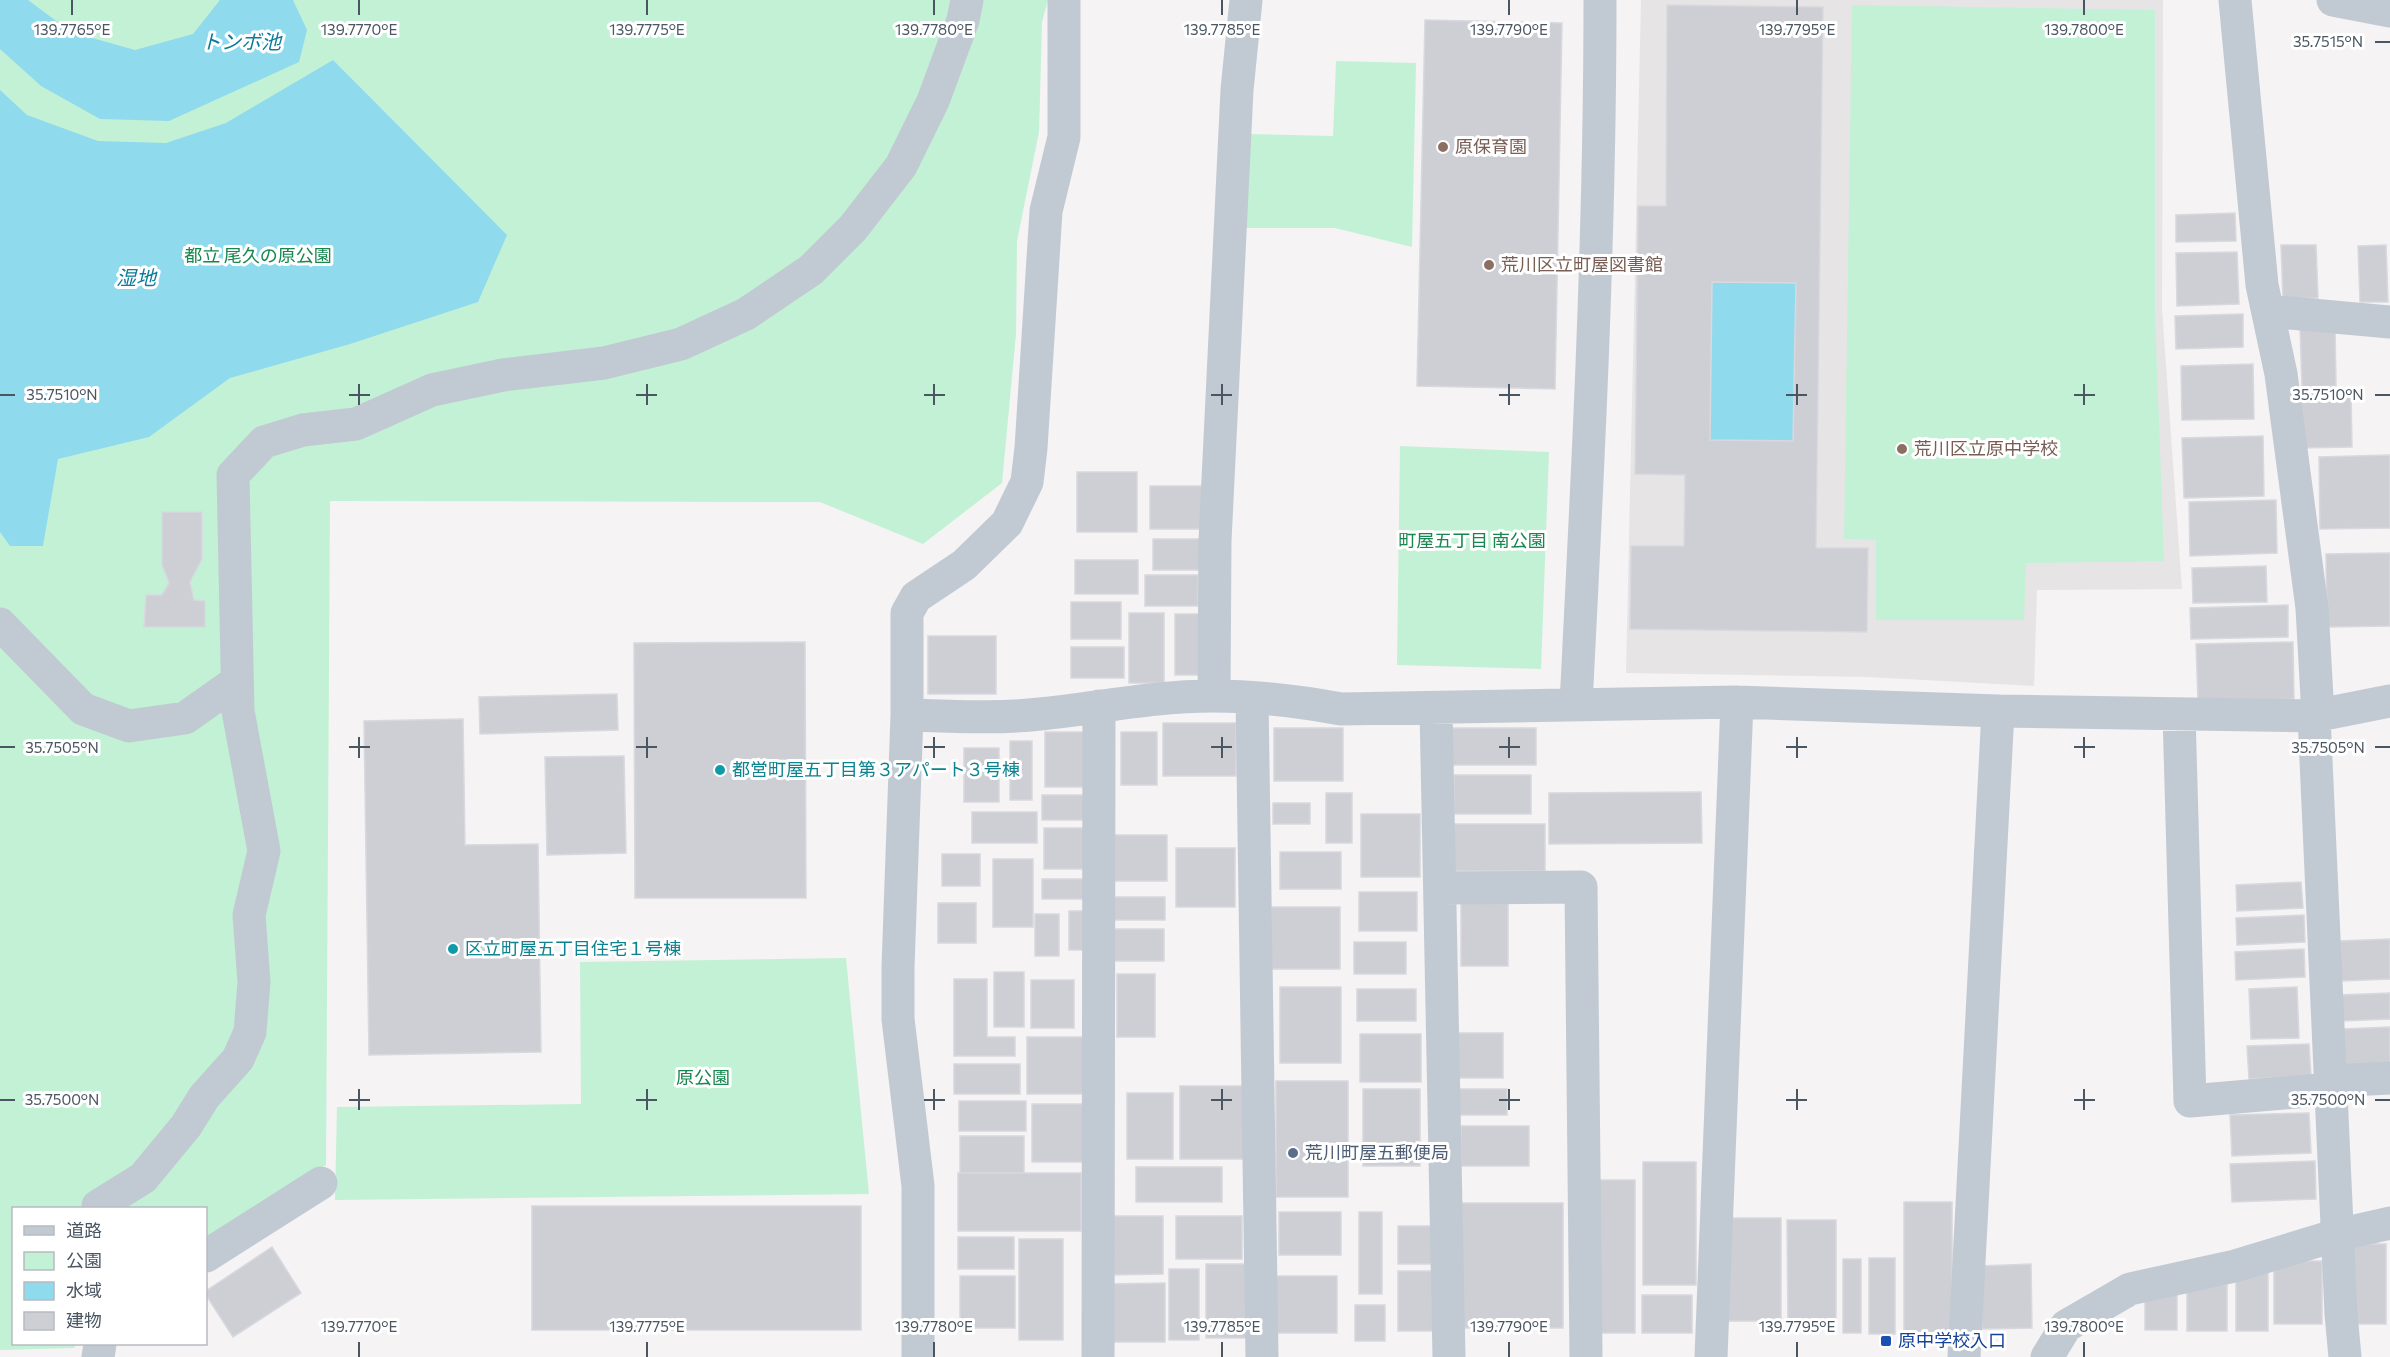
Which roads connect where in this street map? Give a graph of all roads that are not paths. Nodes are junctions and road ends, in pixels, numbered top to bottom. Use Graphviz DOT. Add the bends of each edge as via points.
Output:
graph roads {
  1 [pos="967,0"];
  2 [pos="1064,0"];
  3 [pos="1246,0"];
  4 [pos="1600,0"];
  5 [pos="2235,0"];
  6 [pos="2333,0"];
  7 [pos="2390,11"];
  8 [pos="2268,311"];
  9 [pos="2390,322"];
  10 [pos="0,624"];
  11 [pos="236,682"];
  12 [pos="1214,696"];
  13 [pos="1252,699"];
  14 [pos="2390,701"];
  15 [pos="1737,702"];
  16 [pos="1576,704"];
  17 [pos="1099,706"];
  18 [pos="1436,708"];
  19 [pos="1998,711"];
  20 [pos="2179,714"];
  21 [pos="907,715"];
  22 [pos="2316,716"];
  23 [pos="1440,888"];
  24 [pos="2390,1078"];
  25 [pos="2330,1085"];
  26 [pos="321,1183"];
  27 [pos="98,1207"];
  28 [pos="2390,1223"];
  29 [pos="2337,1235"];
  30 [pos="207,1255"];
  31 [pos="918,1357"];
  32 [pos="1098,1357"];
  33 [pos="1262,1357"];
  34 [pos="1449,1357"];
  35 [pos="1586,1357"];
  36 [pos="1711,1357"];
  37 [pos="1964,1357"];
  38 [pos="2047,1357"];
  39 [pos="2345,1357"];
  1 -- 11 [label="street" via="933,101 901,166 853,228 811,270 746,314 681,344 604,363 503,375 432,390 356,424 303,430 264,442 233,475"];
  2 -- 21 [label="street" via="1064,137 1046,211 1028,482 1007,523 964,565 916,597 907,613"];
  3 -- 12 [label="street" via="1237,90 1217,505"];
  4 -- 16 [label="street" via="1594,340"];
  5 -- 8 [label="street" via="2262,285"];
  6 -- 7 [label="street"];
  8 -- 9 [label="street"];
  8 -- 22 [label="street" via="2281,374 2312,608"];
  10 -- 11 [label="street" via="83,709 129,726 185,718"];
  11 -- 27 [label="street" via="239,723 264,851 249,915 254,982 250,1032 238,1059 143,1178"];
  12 -- 13 [label="street"];
  12 -- 17 [label="street"];
  13 -- 18 [label="street" via="1278,698 1341,709"];
  13 -- 33 [label="street"];
  14 -- 22 [label="street"];
  15 -- 16 [label="street"];
  15 -- 19 [label="street"];
  15 -- 36 [label="street"];
  16 -- 18 [label="street"];
  17 -- 21 [label="street" via="984,717"];
  17 -- 32 [label="street"];
  18 -- 23 [label="street"];
  19 -- 20 [label="street"];
  19 -- 37 [label="street"];
  20 -- 22 [label="street"];
  20 -- 25 [label="street" via="2190,1101"];
  21 -- 31 [label="street" via="897,967 898,1019 918,1186"];
  22 -- 25 [label="street"];
  23 -- 34 [label="street"];
  23 -- 35 [label="street" via="1581,887"];
  24 -- 25 [label="street"];
  25 -- 29 [label="street"];
  26 -- 30 [label="street"];
  28 -- 29 [label="street"];
  29 -- 38 [label="street" via="2235,1266 2130,1289 2066,1326"];
  29 -- 39 [label="street"];
}
